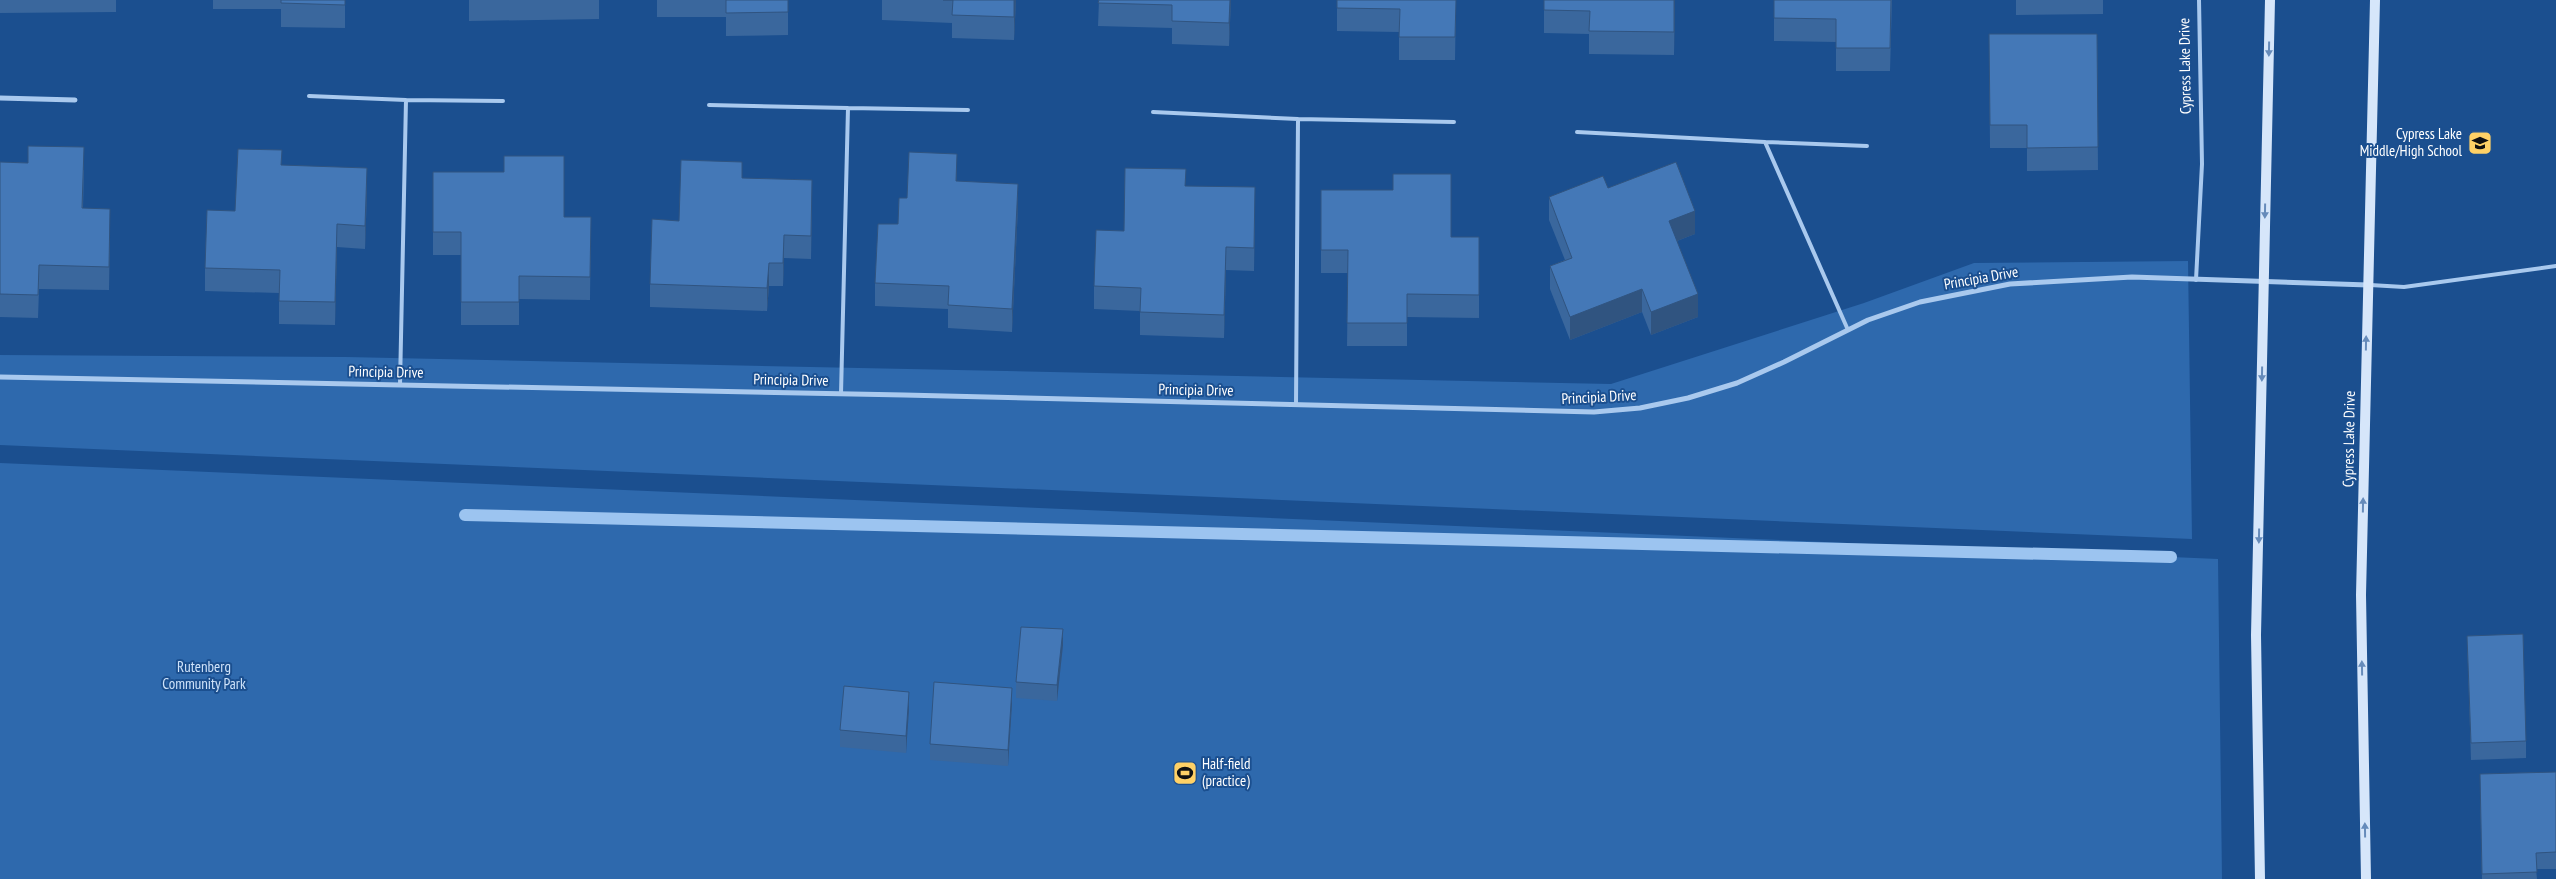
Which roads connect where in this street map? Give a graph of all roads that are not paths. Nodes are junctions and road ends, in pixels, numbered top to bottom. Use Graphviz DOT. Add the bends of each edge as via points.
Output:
graph roads {
  1 [pos="2199,0"];
  2 [pos="2270,0"];
  3 [pos="2374,0"];
  4 [pos="309,96"];
  5 [pos="0,98"];
  6 [pos="76,100"];
  7 [pos="406,100"];
  8 [pos="503,101"];
  9 [pos="709,105"];
  10 [pos="848,108"];
  11 [pos="968,110"];
  12 [pos="1153,112"];
  13 [pos="1298,119"];
  14 [pos="1454,122"];
  15 [pos="1577,132"];
  16 [pos="1765,142"];
  17 [pos="1867,146"];
  18 [pos="2556,267"];
  19 [pos="2196,280"];
  20 [pos="2264,281"];
  21 [pos="2368,285"];
  22 [pos="1848,330"];
  23 [pos="0,378"];
  24 [pos="400,385"];
  25 [pos="841,394"];
  26 [pos="1296,405"];
  27 [pos="2260,879"];
  28 [pos="2366,879"];
  1 -- 19 [label="lane, Cypress Lake Drive" via="2202,164"];
  2 -- 20 [label="main road, one-way"];
  3 -- 21 [label="main road, Cypress Lake Drive"];
  4 -- 7 [label="lane"];
  5 -- 6 [label="street"];
  7 -- 8 [label="lane"];
  7 -- 24 [label="lane"];
  9 -- 10 [label="lane"];
  10 -- 11 [label="lane"];
  10 -- 25 [label="lane"];
  12 -- 13 [label="lane"];
  13 -- 14 [label="lane"];
  13 -- 26 [label="lane"];
  15 -- 16 [label="lane"];
  16 -- 17 [label="lane"];
  16 -- 22 [label="lane"];
  18 -- 21 [label="lane" via="2404,287"];
  19 -- 20 [label="street, Principia Drive"];
  19 -- 22 [label="street, Principia Drive" via="2132,278 2010,284 1920,302"];
  20 -- 21 [label="street, Principia Drive"];
  20 -- 27 [label="main road, one-way" via="2256,635"];
  28 -- 21 [label="main road, Cypress Lake Drive, one-way" via="2361,595"];
  22 -- 26 [label="street, Principia Drive" via="1736,383 1640,408 1594,412"];
  23 -- 24 [label="street, Principia Drive"];
  24 -- 25 [label="street, Principia Drive"];
  25 -- 26 [label="street, Principia Drive"];
}
